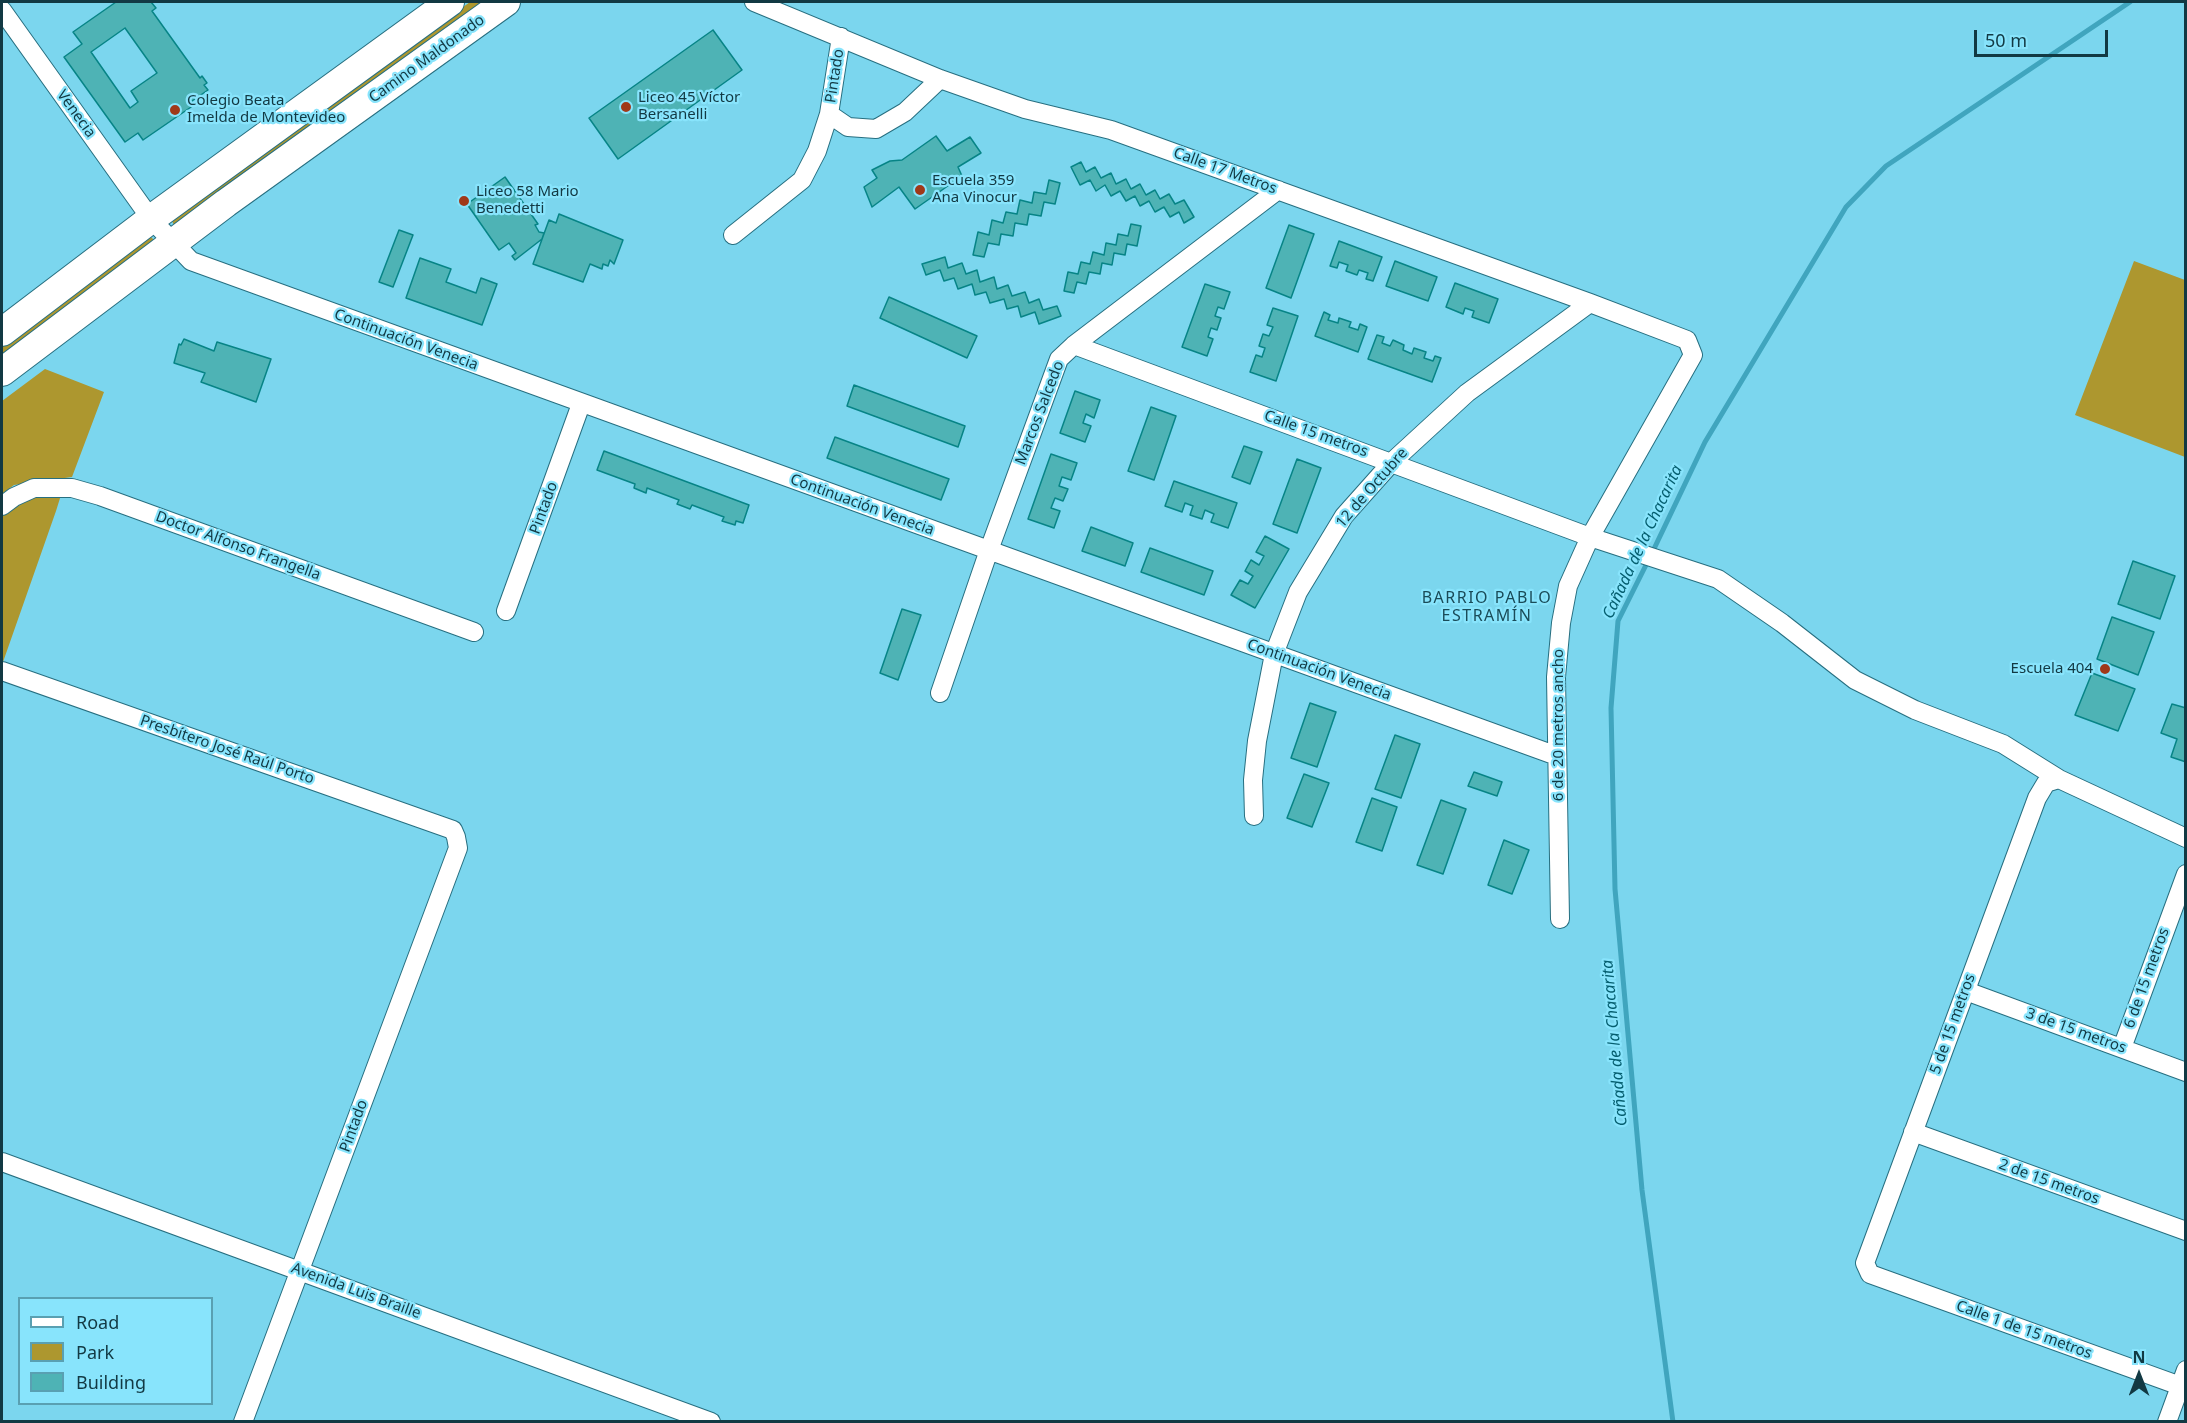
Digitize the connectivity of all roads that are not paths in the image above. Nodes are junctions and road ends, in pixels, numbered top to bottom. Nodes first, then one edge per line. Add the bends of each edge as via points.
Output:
1 (450, 2) edge
2 (506, 2) edge
3 (754, 2) edge
4 (2, 11) edge
5 (841, 37) junction
6 (940, 79) junction
7 (829, 114) junction
8 (1278, 190) junction
9 (151, 219) junction
10 (733, 235) dead end
11 (173, 245) junction
12 (1590, 303) junction
13 (2, 332) edge
14 (1074, 345) junction
15 (1692, 348) joint
16 (2, 372) edge
17 (581, 404) junction
18 (1392, 461) junction
19 (2, 506) edge
20 (1590, 537) junction
21 (989, 550) junction
22 (506, 611) dead end
23 (474, 632) dead end
24 (1274, 654) junction
25 (2, 671) edge
26 (940, 693) dead end
27 (1557, 756) junction
28 (2053, 781) junction
29 (1254, 816) dead end
30 (453, 830) joint
31 (2186, 838) edge
32 (2186, 874) edge
33 (1560, 919) dead end
34 (1966, 991) junction
35 (2122, 1048) junction
36 (2186, 1072) edge
37 (1913, 1132) junction
38 (2, 1162) edge
39 (2186, 1231) edge
40 (1866, 1267) joint
41 (300, 1270) junction
42 (2184, 1381) edge
43 (243, 1422) edge
44 (711, 1422) edge
45 (2167, 1422) edge

1 - 9 main road
2 - 11 main road, Camino Maldonado
3 - 5 street, Calle 17 Metros
4 - 9 street, Venecia
5 - 6 street, Calle 17 Metros
5 - 7 street, Pintado
6 - 7 street, Pintado via 905,112 876,129 848,127
6 - 8 street, Calle 17 Metros via 1024,109 1111,130
7 - 10 street, Pintado via 802,180
8 - 12 street, Calle 17 Metros
8 - 14 street, Marcos Salcedo
9 - 11 street
9 - 13 main road
11 - 16 main road, Camino Maldonado
11 - 17 street, Continuación Venecia via 191,261
12 - 15 street, Calle 17 Metros via 1687,340
12 - 18 street, 12 de Octubre via 1467,393
14 - 18 street, Calle 15 metros
14 - 21 street, Marcos Salcedo via 1059,359
15 - 20 street, 6 de 20 metros ancho via 1693,355
17 - 21 street, Continuación Venecia
17 - 22 street, Pintado
18 - 20 street, Calle 15 metros
18 - 24 street, 12 de Octubre via 1344,516 1321,553 1298,592
19 - 23 street, Doctor Alfonso Frangella via 34,488 72,488
20 - 27 street, 6 de 20 metros ancho via 1568,586 1561,623 1556,677
20 - 28 street, Calle 15 metros via 1725,584 1855,680 1915,710 2003,744
21 - 24 street, Continuación Venecia
21 - 26 street, Marcos Salcedo
24 - 27 street, Continuación Venecia
24 - 29 street, 12 de Octubre via 1257,741
25 - 30 street, Presbítero José Raúl Porto
27 - 33 street, 6 de 20 metros ancho
28 - 31 street, Calle 15 metros
28 - 34 street, 5 de 15 metros via 2037,798
30 - 41 street, Pintado via 458,848
32 - 35 street, 6 de 15 metros
34 - 35 street, 3 de 15 metros
34 - 37 street, 5 de 15 metros
35 - 36 street, 3 de 15 metros
37 - 39 street, 2 de 15 metros
37 - 40 street, 5 de 15 metros
38 - 41 street, Avenida Luis Braille
40 - 42 street, Calle 1 de 15 metros via 1870,1274
41 - 43 street, Pintado
41 - 44 street, Avenida Luis Braille
42 - 45 street

